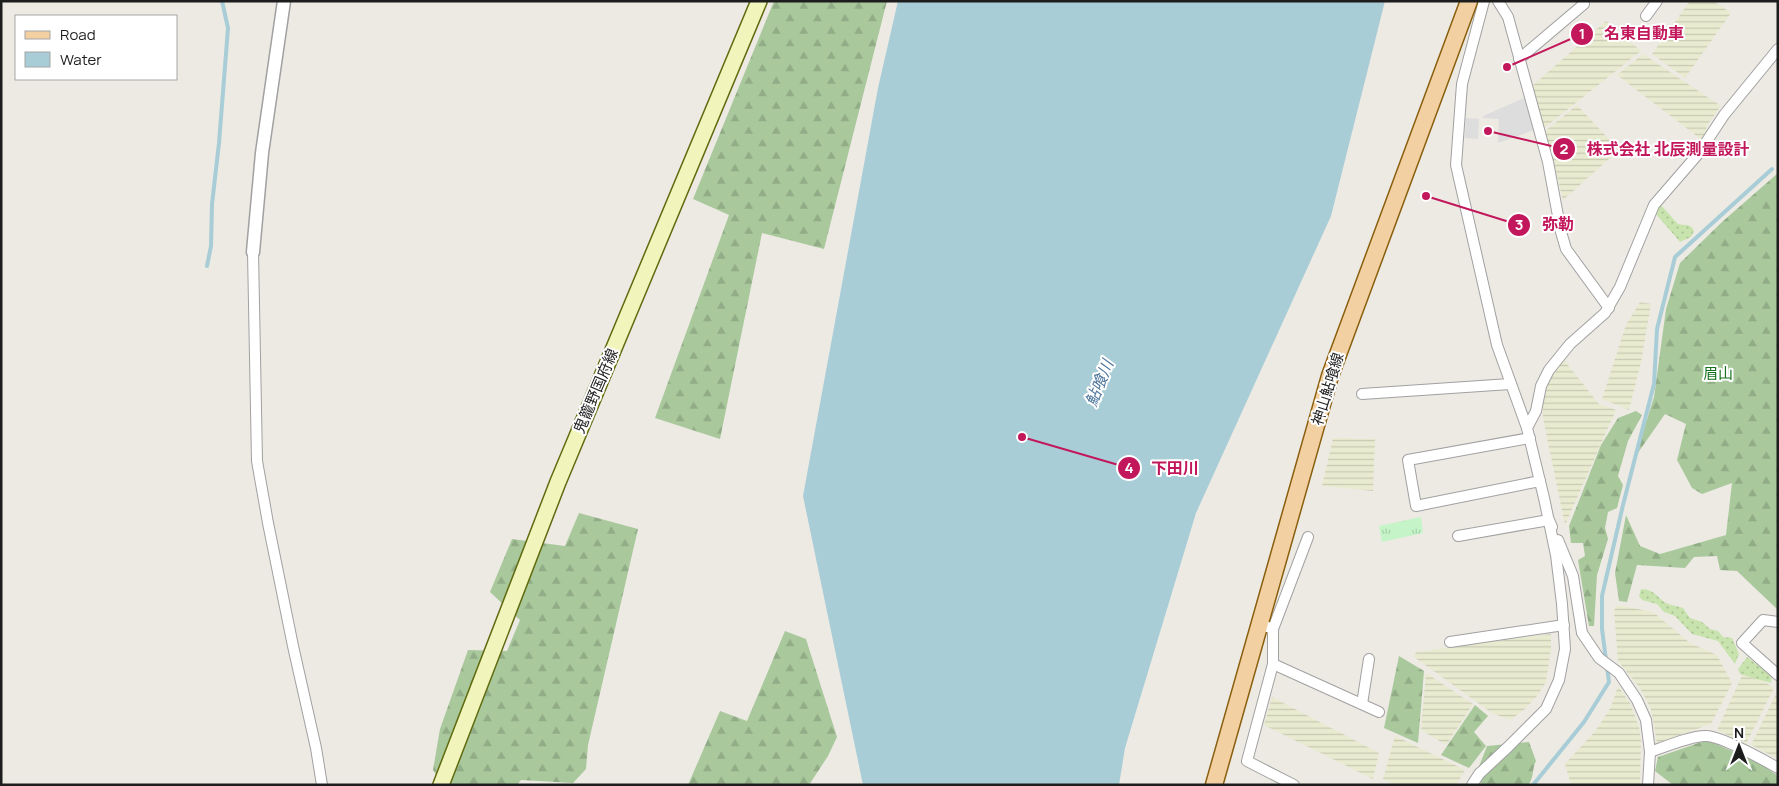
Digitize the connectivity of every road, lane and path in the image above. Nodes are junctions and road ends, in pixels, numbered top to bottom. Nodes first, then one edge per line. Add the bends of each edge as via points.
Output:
1 (284, 1) edge
2 (759, 1) edge
3 (1469, 1) edge
4 (1484, 1) edge
5 (1498, 1) edge
6 (1657, 1) edge
7 (1584, 4) dead end
8 (1646, 16) dead end
9 (1778, 49) edge
10 (1519, 59) junction
11 (253, 252) joint
12 (1608, 308) junction
13 (1510, 384) junction
14 (1362, 394) dead end
15 (1528, 434) junction
16 (1540, 481) junction
17 (1549, 520) junction
18 (1458, 536) dead end
19 (1308, 537) dead end
20 (1778, 622) edge
21 (1564, 625) junction
22 (1267, 627) junction
23 (1450, 642) dead end
24 (1369, 660) dead end
25 (1273, 664) junction
26 (1778, 675) edge
27 (1362, 704) junction
28 (1379, 712) dead end
29 (1650, 752) junction
30 (1778, 768) edge
31 (322, 785) edge
32 (441, 785) edge
33 (1214, 785) edge
34 (1294, 785) edge
35 (1472, 785) edge
36 (1648, 785) edge

1 - 11 street via 262,153
2 - 32 main road, 鬼籠野国府線 via 558,482
3 - 22 main road, 神山鮎喰線 via 1330,376
4 - 13 street via 1462,84 1456,165 1497,345
5 - 10 street via 1508,17
6 - 8 street
7 - 10 street
9 - 12 street via 1724,115 1699,153 1654,205
10 - 12 street via 1548,162 1566,249
11 - 31 street via 257,460
12 - 15 street via 1570,344 1549,370 1541,386
13 - 14 street
13 - 15 street
15 - 16 street
15 - 16 street via 1408,460 1416,506
16 - 17 street
17 - 18 street
17 - 21 street
17 - 29 street via 1573,576 1582,633 1599,658 1618,673 1637,700 1646,720
19 - 22 street
20 - 26 street via 1762,620 1742,643
21 - 23 street
21 - 35 street via 1565,648 1559,680 1546,709 1479,774
22 - 25 street
22 - 33 main road, 神山鮎喰線
24 - 27 street
25 - 27 street
25 - 34 street via 1247,761
27 - 28 street
29 - 30 street via 1698,736 1708,736
29 - 36 street

